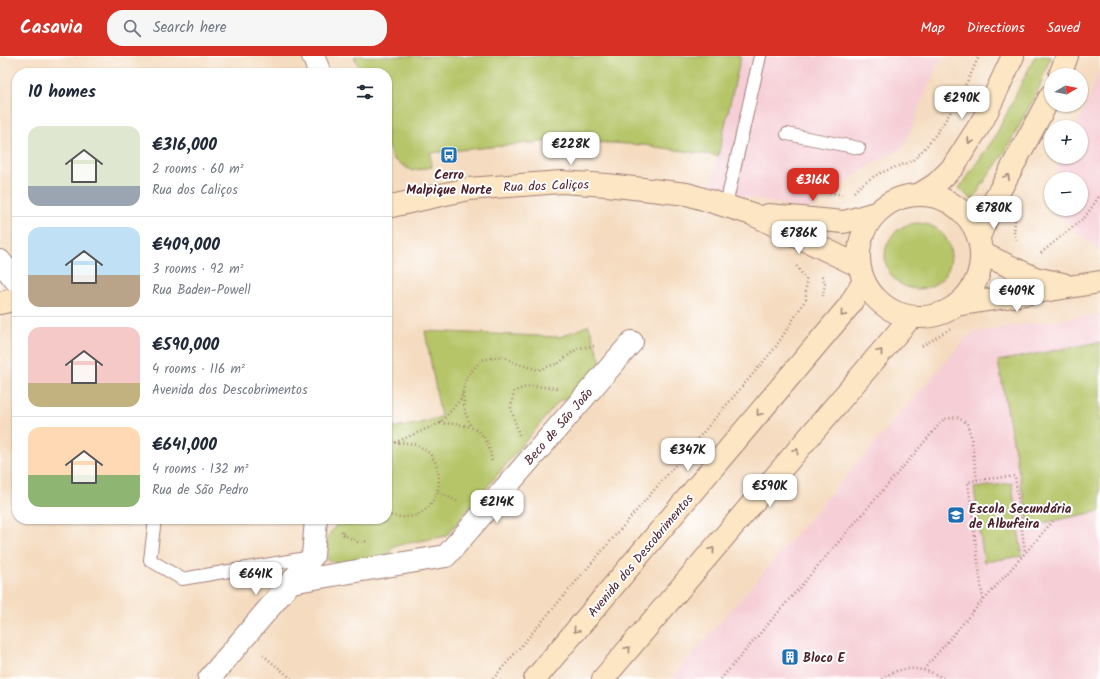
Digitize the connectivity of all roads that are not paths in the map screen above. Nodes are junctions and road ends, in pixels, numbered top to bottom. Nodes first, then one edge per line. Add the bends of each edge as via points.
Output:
1 (313, 56) edge
2 (760, 56) edge
3 (1013, 56) edge
4 (1067, 56) edge
5 (318, 68) edge
6 (1063, 68) edge
7 (1044, 108) edge
8 (788, 134) dead end
9 (859, 148) dead end
10 (920, 194) junction
11 (726, 205) junction
12 (392, 207) edge
13 (875, 213) junction
14 (752, 214) junction
15 (980, 245) junction
16 (0, 261) edge
17 (862, 274) junction
18 (12, 276) edge
19 (1100, 282) edge
20 (1072, 286) junction
21 (12, 300) edge
22 (0, 303) edge
23 (956, 305) junction
24 (911, 317) junction
25 (632, 342) road end
26 (154, 524) edge
27 (316, 524) edge
28 (313, 556) junction
29 (291, 582) junction
30 (208, 679) edge
31 (535, 679) edge
32 (603, 679) edge

1 - 5 street
2 - 11 lane
3 -> 10 main road via 983,120 954,167 936,184
4 - 6 main road
15 -> 7 main road via 994,201
8 - 9 lane
10 - 13 main road via 893,200
10 - 15 main road via 950,202 962,211 972,223
11 - 12 main road, Rua dos Caliços via 687,194 561,182 468,189
11 - 14 main road, Rua dos Caliços
13 - 14 main road, Rua dos Caliços via 844,222
13 - 17 main road via 864,228 859,247
14 - 17 main road, Rua dos Caliços
15 - 20 main road via 1035,278
15 - 23 main road via 980,268 976,282 968,295
16 - 18 street
17 - 24 main road via 875,298 892,310
17 -> 31 main road, Avenida dos Descobrimentos via 849,306
19 - 20 main road
20 - 23 main road
21 - 22 main road
23 - 24 main road via 931,316
32 -> 24 main road
25 - 29 street, Beco de São João via 446,556
26 - 28 lane via 150,560 182,579
27 - 28 street
28 - 29 street
29 - 30 street

